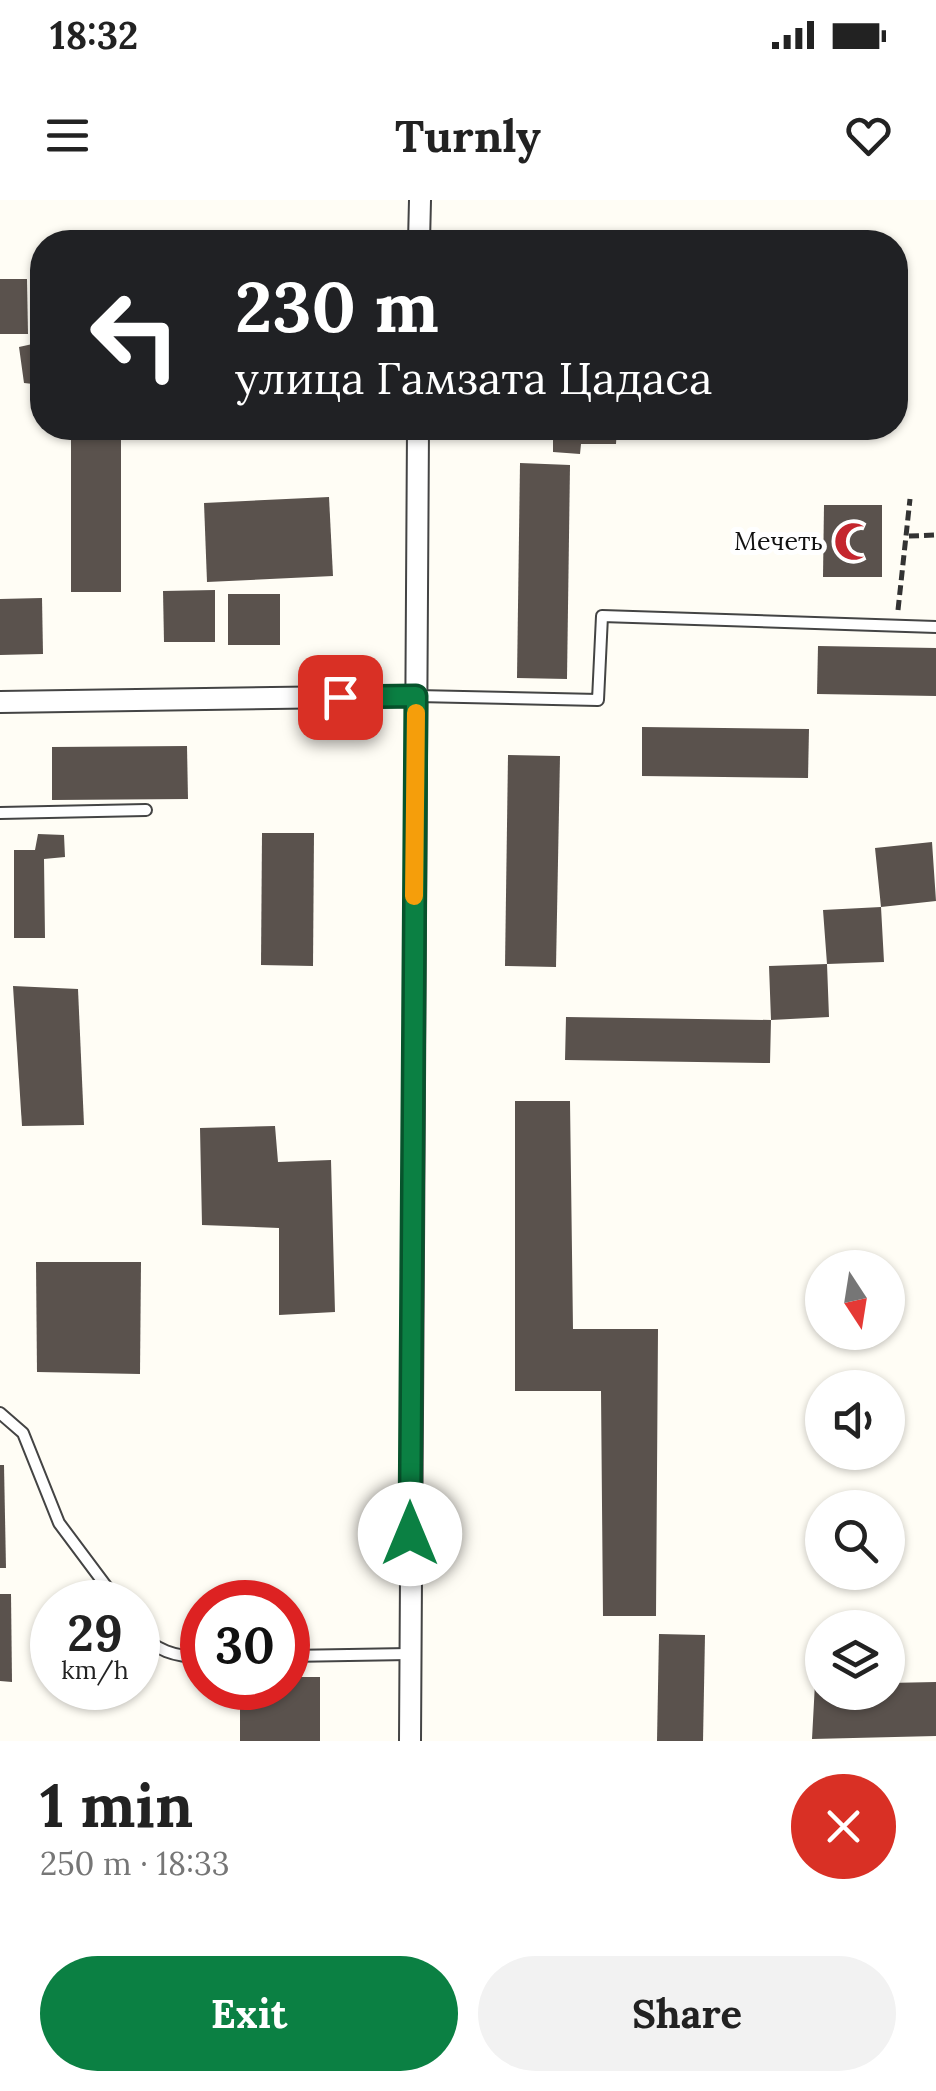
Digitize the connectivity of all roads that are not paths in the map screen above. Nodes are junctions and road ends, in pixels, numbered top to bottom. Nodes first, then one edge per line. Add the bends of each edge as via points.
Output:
1 (420, 200) edge
2 (419, 230) edge
3 (418, 440) edge
4 (936, 627) edge
5 (416, 696) junction
6 (0, 702) edge
7 (146, 810) dead end
8 (0, 813) edge
9 (0, 1413) edge
10 (102, 1580) edge
11 (409, 1654) junction
12 (310, 1656) edge
13 (410, 1741) edge

1 - 2 street
3 - 5 street
4 - 5 lane via 602,616 598,700
5 - 6 street
5 - 11 street
7 - 8 lane
9 - 10 lane via 23,1433 59,1523
11 - 12 lane
11 - 13 street

